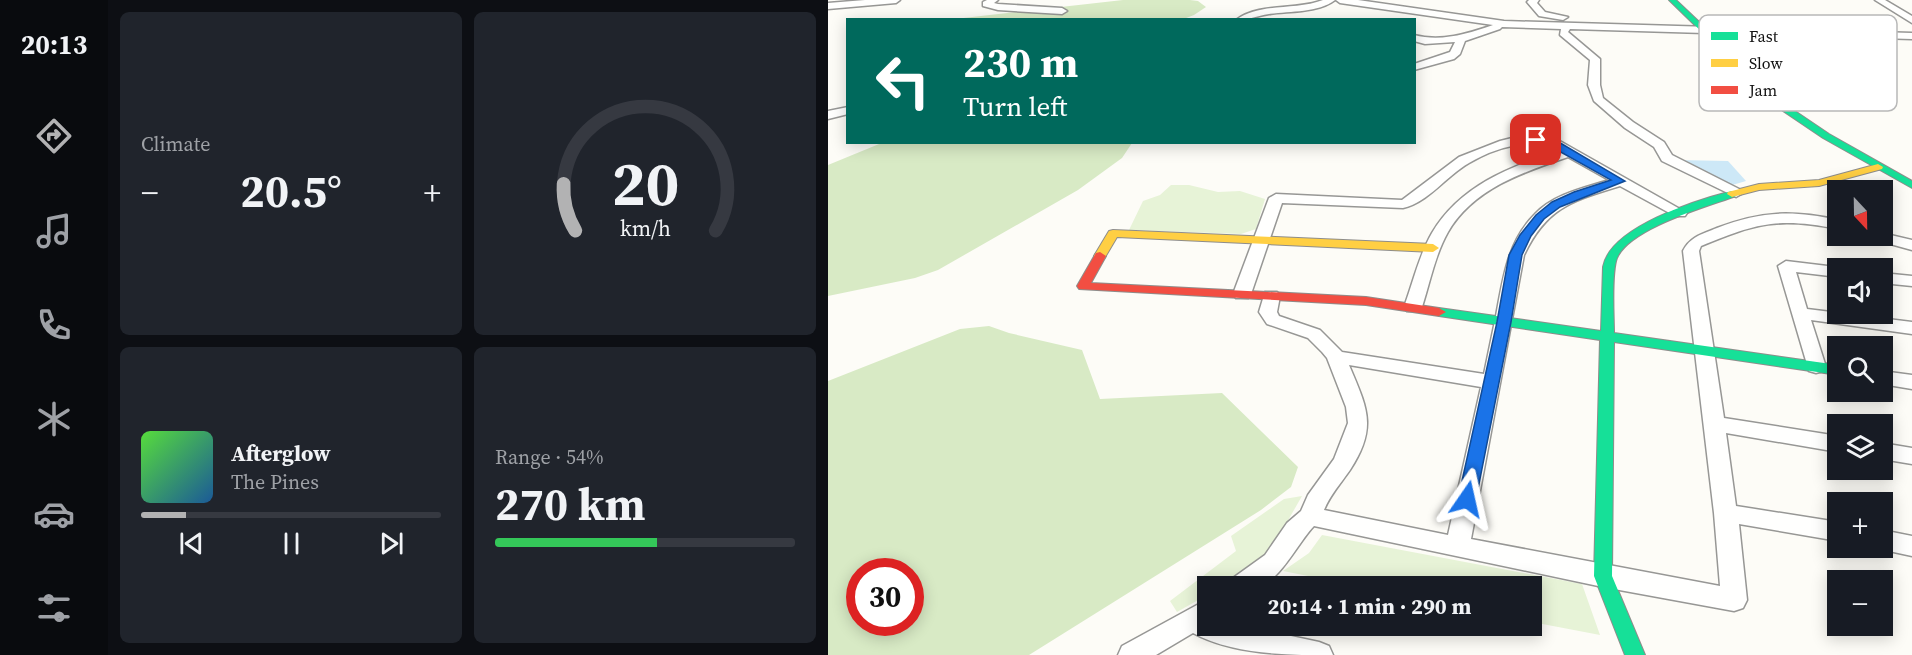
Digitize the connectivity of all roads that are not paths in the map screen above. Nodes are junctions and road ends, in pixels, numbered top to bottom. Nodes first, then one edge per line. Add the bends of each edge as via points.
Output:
1 (896, 0) edge
2 (993, 0) edge
3 (1331, 0) edge
4 (1340, 0) edge
5 (1534, 0) edge
6 (1672, 0) edge
7 (1879, 0) edge
8 (1266, 1) edge
9 (1436, 5) dead end
10 (828, 6) edge
11 (1273, 10) junction
12 (1062, 11) dead end
13 (1418, 12) junction
14 (1244, 18) edge
15 (1912, 20) edge
16 (1504, 24) junction
17 (1567, 26) junction
18 (1582, 26) junction
19 (1699, 26) edge
20 (1699, 30) edge
21 (1897, 36) edge
22 (1912, 36) edge
23 (1416, 38) edge
24 (1461, 39) junction
25 (1416, 66) edge
26 (846, 110) edge
27 (1789, 111) edge
28 (828, 115) edge
29 (1569, 152) junction
30 (1878, 167) junction
31 (1620, 181) junction
32 (1912, 185) edge
33 (1736, 193) junction
34 (1680, 213) junction
35 (1827, 223) edge
36 (1261, 240) junction
37 (1893, 240) edge
38 (1912, 245) edge
39 (1433, 248) junction
40 (1827, 271) edge
41 (1893, 279) edge
42 (1912, 281) edge
43 (1242, 294) junction
44 (1271, 296) junction
45 (1413, 307) junction
46 (1800, 313) junction
47 (1504, 322) junction
48 (1912, 328) edge
49 (1609, 337) junction
50 (1705, 351) junction
51 (1336, 357) junction
52 (1816, 367) junction
53 (1827, 368) edge
54 (1893, 379) edge
55 (1490, 382) junction
56 (1912, 382) edge
57 (1714, 424) junction
58 (1827, 442) edge
59 (1893, 453) edge
60 (1912, 456) edge
61 (1726, 513) junction
62 (1310, 516) junction
63 (1827, 530) edge
64 (1893, 542) edge
65 (1458, 546) junction
66 (1912, 546) edge
67 (1255, 576) edge
68 (1603, 576) junction
69 (1197, 616) edge
70 (1238, 636) edge
71 (1132, 655) edge
72 (1319, 655) edge
73 (1635, 655) edge

1 - 10 street
2 - 12 street via 986,4
3 - 11 street via 1317,6
4 - 13 street
5 - 18 street via 1542,14 1570,19
6 - 19 street
7 - 15 street
8 - 11 street
9 - 13 street
11 - 14 street
13 - 16 street
16 - 17 street
16 - 24 street
17 - 18 street
17 - 33 street via 1563,33 1595,59 1598,99 1659,145 1667,158
18 - 20 street
21 - 22 street
23 - 24 street
24 - 25 street via 1455,54
26 - 28 street
27 - 30 street
29 - 31 street
29 - 36 street via 1536,140 1505,144 1464,160 1403,204 1276,198
29 - 39 street via 1524,167 1468,198 1451,216
30 - 32 street
30 - 33 street via 1819,183 1759,187
31 - 34 street
31 - 47 street via 1578,194 1540,217 1515,255
33 - 34 street
34 - 49 street via 1637,231 1622,241 1611,258
35 - 50 street via 1790,216 1758,218 1695,243 1691,263
36 - 39 street
36 - 43 street
36 - 43 street via 1113,233 1083,286
37 - 38 street
39 - 45 street
40 - 46 street via 1786,266
41 - 42 street
43 - 44 street
44 - 45 street
44 - 51 street via 1268,312 1274,320 1314,334
45 - 47 street
46 - 48 street
46 - 52 street
47 - 49 street
47 - 55 street
49 - 50 street
49 - 68 street
50 - 52 street
50 - 57 street
51 - 55 street
51 - 62 street via 1356,406 1358,423 1352,446
52 - 53 street
54 - 56 street
55 - 65 street
57 - 58 street
57 - 61 street
59 - 60 street
61 - 63 street
61 - 68 street via 1734,600
62 - 65 street
62 - 67 street via 1295,530 1274,562
64 - 66 street
65 - 68 street
68 - 73 street
69 - 71 street
70 - 72 street

